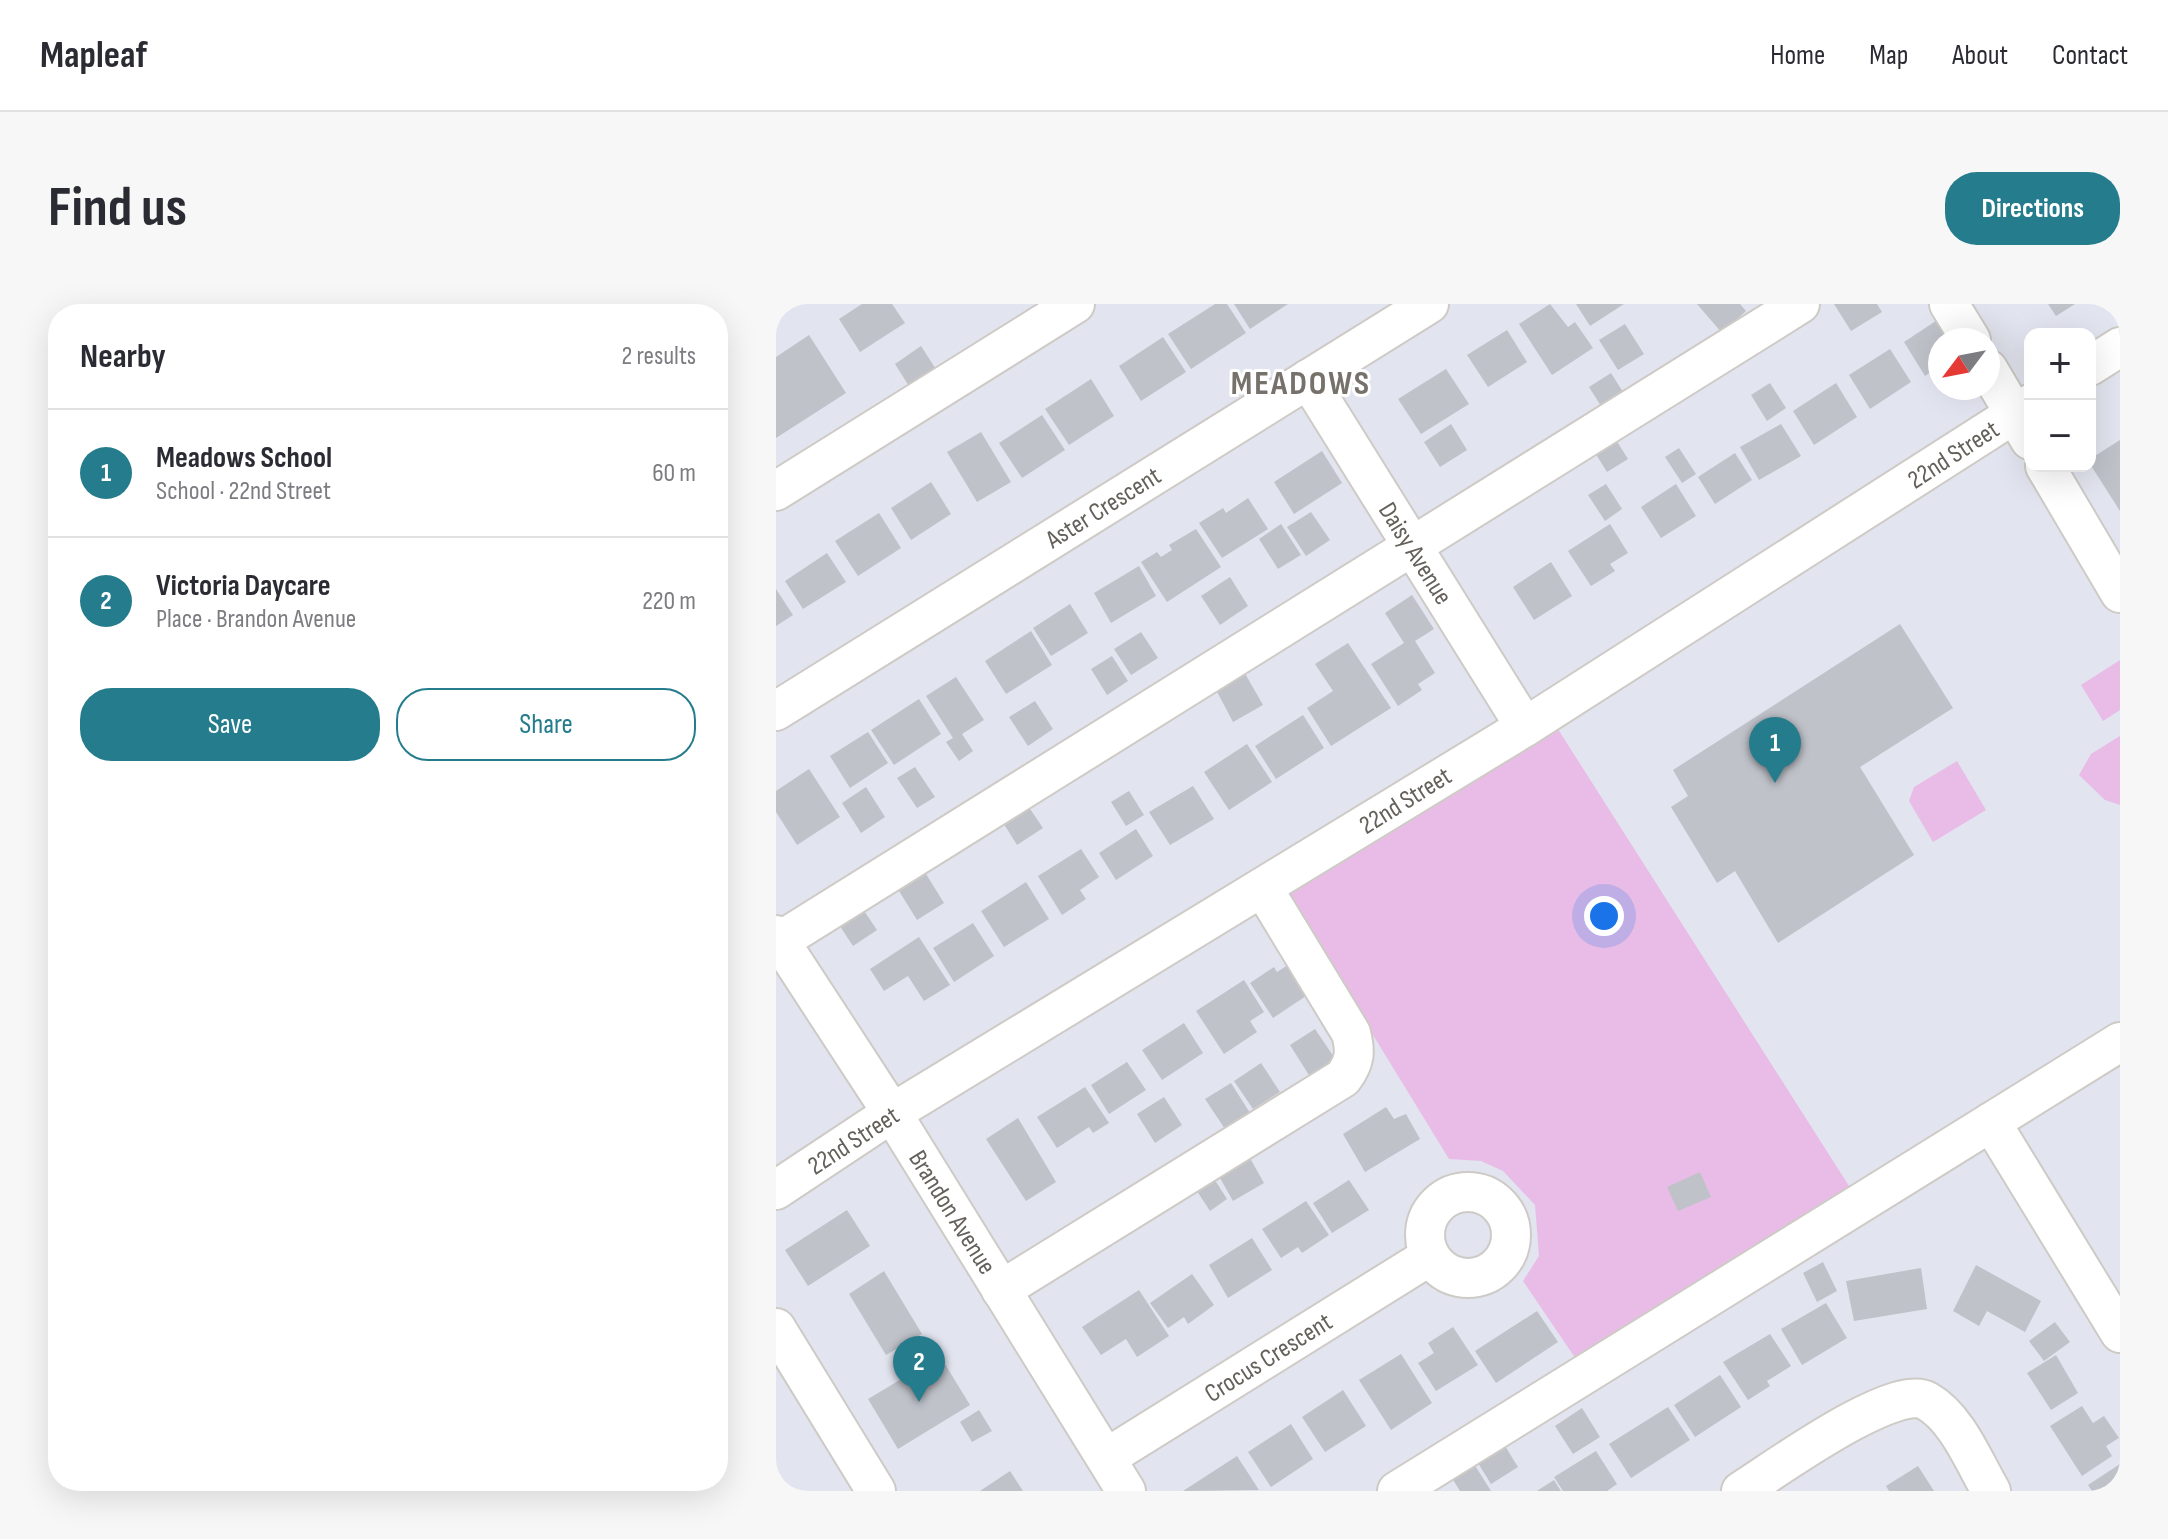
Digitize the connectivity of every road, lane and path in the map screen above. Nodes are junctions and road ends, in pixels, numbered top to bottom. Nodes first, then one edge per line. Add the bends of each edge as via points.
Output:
1 (1075, 304) edge
2 (1429, 304) edge
3 (1800, 304) edge
4 (1949, 304) edge
5 (1964, 328) edge
6 (2120, 347) edge
7 (2096, 362) edge
8 (1308, 379) junction
9 (2000, 385) edge
10 (2024, 418) edge
11 (2024, 420) edge
12 (2049, 472) edge
13 (776, 491) edge
14 (1413, 547) junction
15 (2120, 593) edge
16 (776, 711) edge
17 (1525, 727) junction
18 (1263, 888) junction
19 (778, 938) edge
20 (2120, 1042) edge
21 (892, 1113) junction
22 (1991, 1122) junction
23 (776, 1190) edge
24 (1430, 1256) dead end
25 (1001, 1290) junction
26 (776, 1328) edge
27 (2120, 1333) edge
28 (1106, 1458) junction
29 (876, 1491) edge
30 (1126, 1491) edge
31 (1397, 1491) edge
32 (1741, 1491) edge
33 (1991, 1491) edge

1 - 13 street
2 - 8 street, Aster Crescent
3 - 14 street
4 - 5 street
6 - 7 street
8 - 14 street, Daisy Avenue
8 - 16 street, Aster Crescent
9 - 10 street
11 - 17 street, 22nd Street
12 - 15 street
14 - 17 street, Daisy Avenue
14 - 19 street
17 - 18 street, 22nd Street
18 - 21 street, 22nd Street
18 - 25 street via 1351,1033 1356,1050 1352,1066 1343,1078
19 - 21 street, Brandon Avenue
20 - 22 street
21 - 23 street, 22nd Street
21 - 25 street, Brandon Avenue
22 - 27 street
22 - 31 street
24 - 28 street, Crocus Crescent
25 - 28 street, Brandon Avenue
26 - 29 street
28 - 30 street, Brandon Avenue
32 - 33 street via 1872,1409 1900,1398 1924,1399 1947,1418

